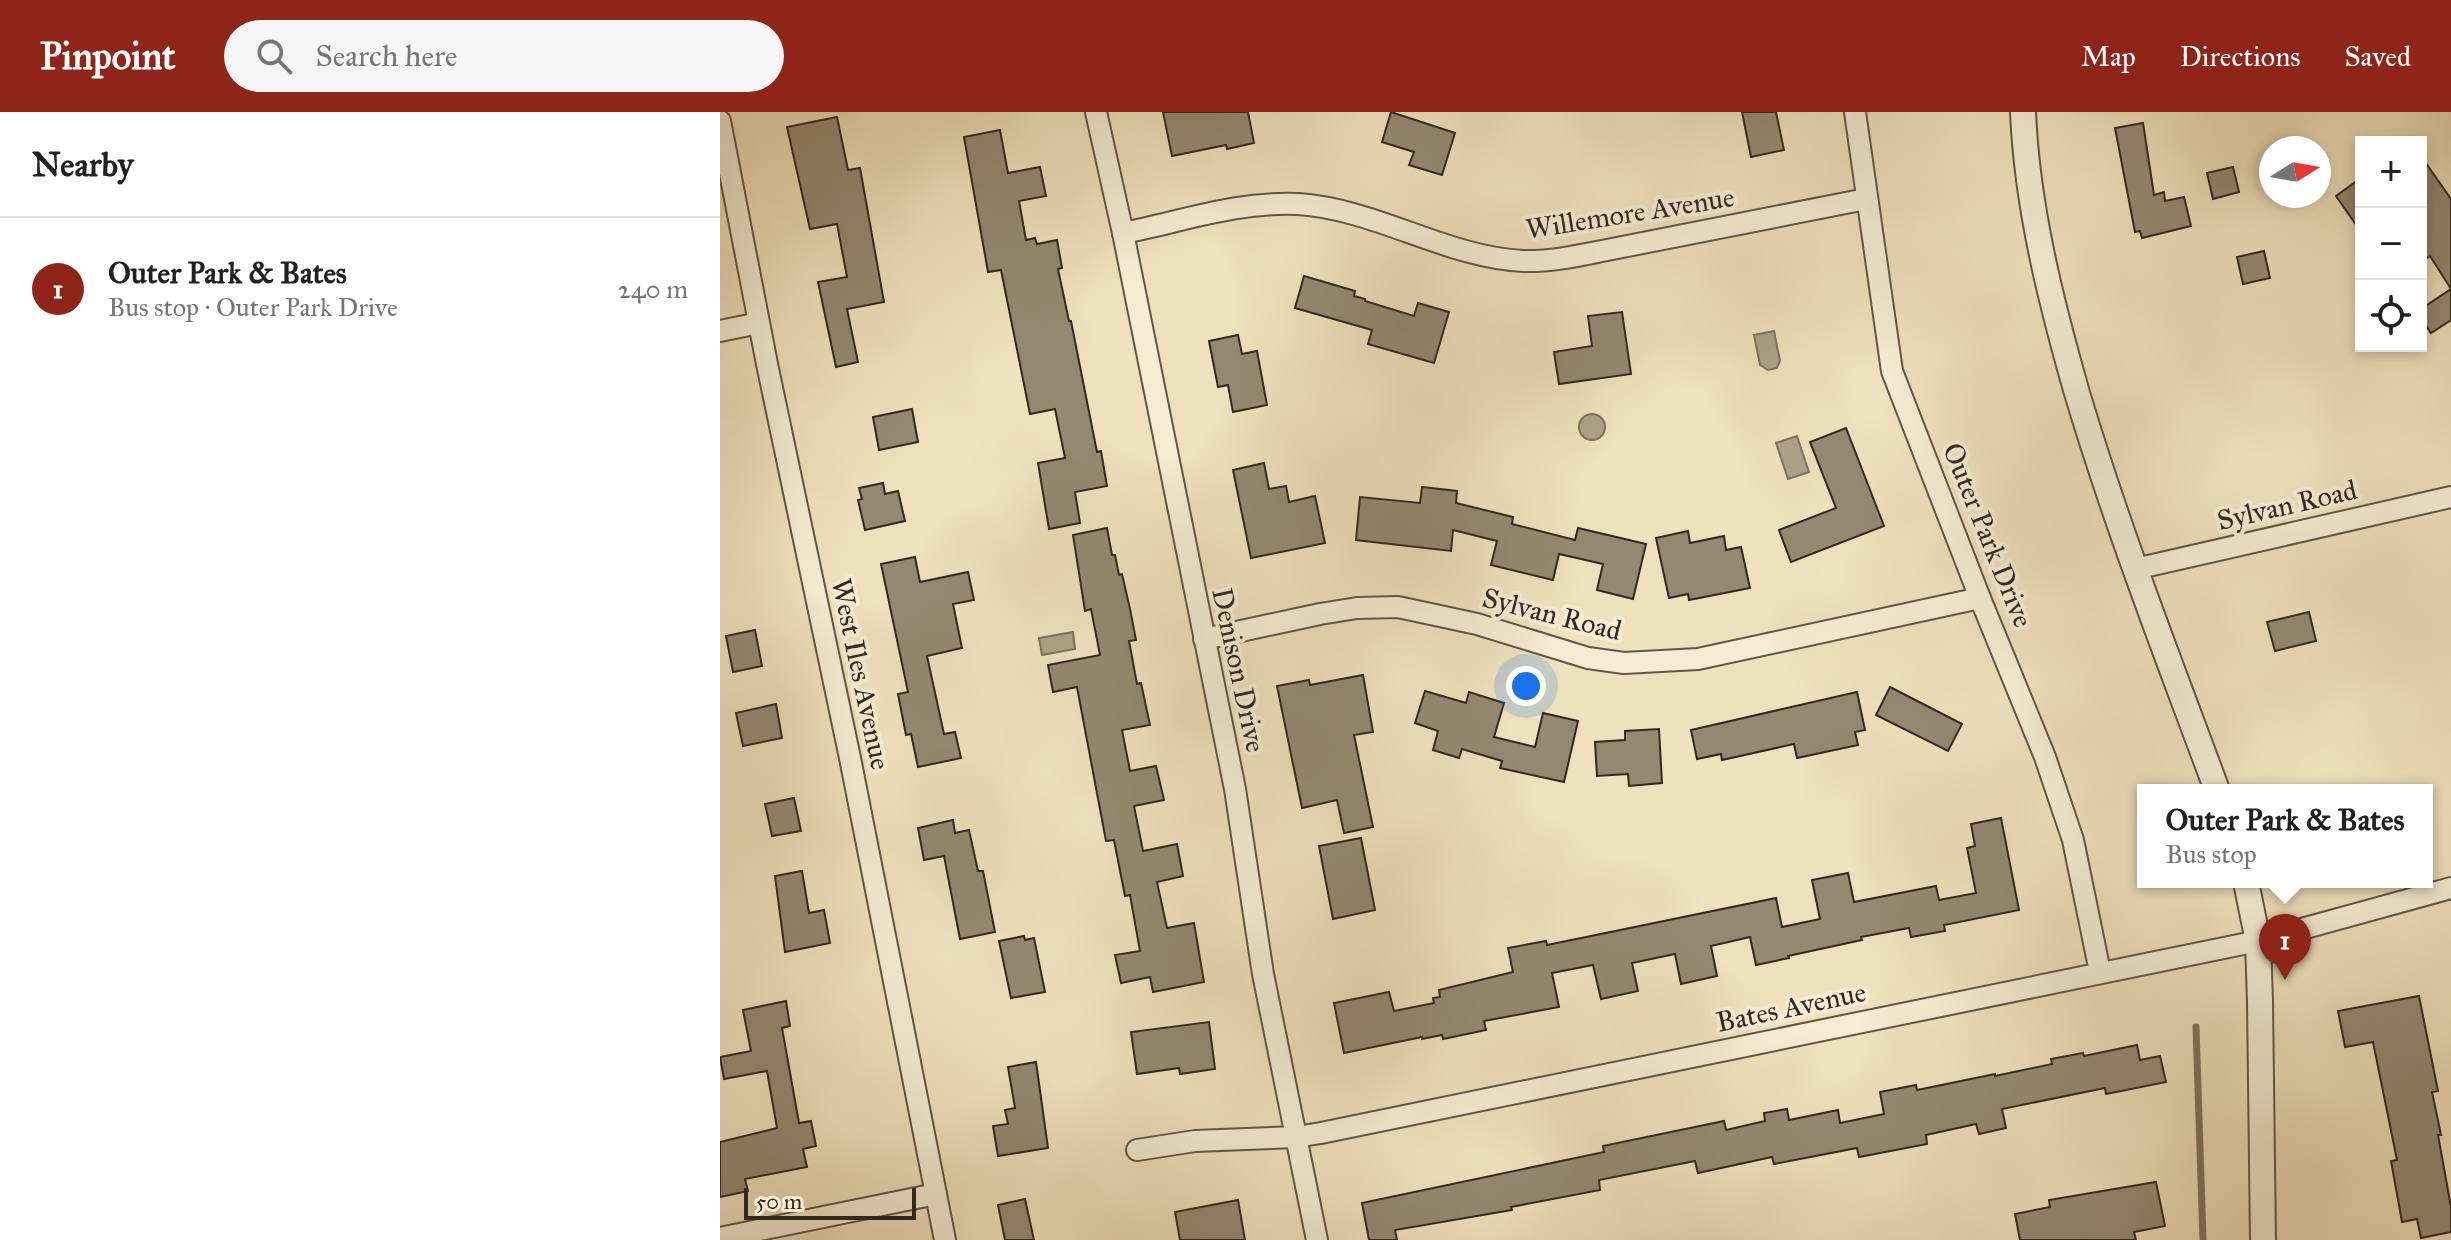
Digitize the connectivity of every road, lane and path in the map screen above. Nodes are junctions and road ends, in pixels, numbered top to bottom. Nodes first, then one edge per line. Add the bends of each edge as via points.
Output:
1 (1096, 112) edge
2 (1855, 112) edge
3 (2023, 112) edge
4 (720, 121) edge
5 (1866, 199) junction
6 (1123, 233) junction
7 (759, 323) junction
8 (720, 331) edge
9 (2451, 497) edge
10 (2135, 569) junction
11 (1980, 598) junction
12 (1204, 639) junction
13 (2215, 784) edge
14 (2247, 888) edge
15 (2451, 888) edge
16 (2258, 941) junction
17 (2100, 972) junction
18 (1296, 1137) junction
19 (1137, 1150) dead end
20 (936, 1194) junction
21 (720, 1238) edge
22 (945, 1240) edge
23 (1317, 1240) edge
24 (2263, 1240) edge

1 - 6 street, Denison Drive
2 - 5 street, Outer Park Drive
3 - 10 street via 2039,239 2061,337
4 - 7 street, West Iles Avenue
5 - 6 street, Willemore Avenue via 1567,258 1524,261 1479,254 1374,220 1297,204 1233,209
5 - 11 street, Outer Park Drive via 1892,371
6 - 12 street, Denison Drive
7 - 8 street
7 - 20 street, West Iles Avenue
9 - 10 street, Sylvan Road
10 - 13 street
11 - 12 street, Sylvan Road via 1698,659 1624,663 1398,607 1320,614
11 - 17 street, Outer Park Drive via 2073,840
12 - 18 street, Denison Drive
14 - 16 street
15 - 16 street, Bates Avenue
16 - 17 street, Bates Avenue
16 - 24 street
17 - 18 street, Bates Avenue
18 - 19 street, Bates Avenue via 1195,1141
18 - 23 street, Denison Drive
20 - 21 street
20 - 22 street, West Iles Avenue

